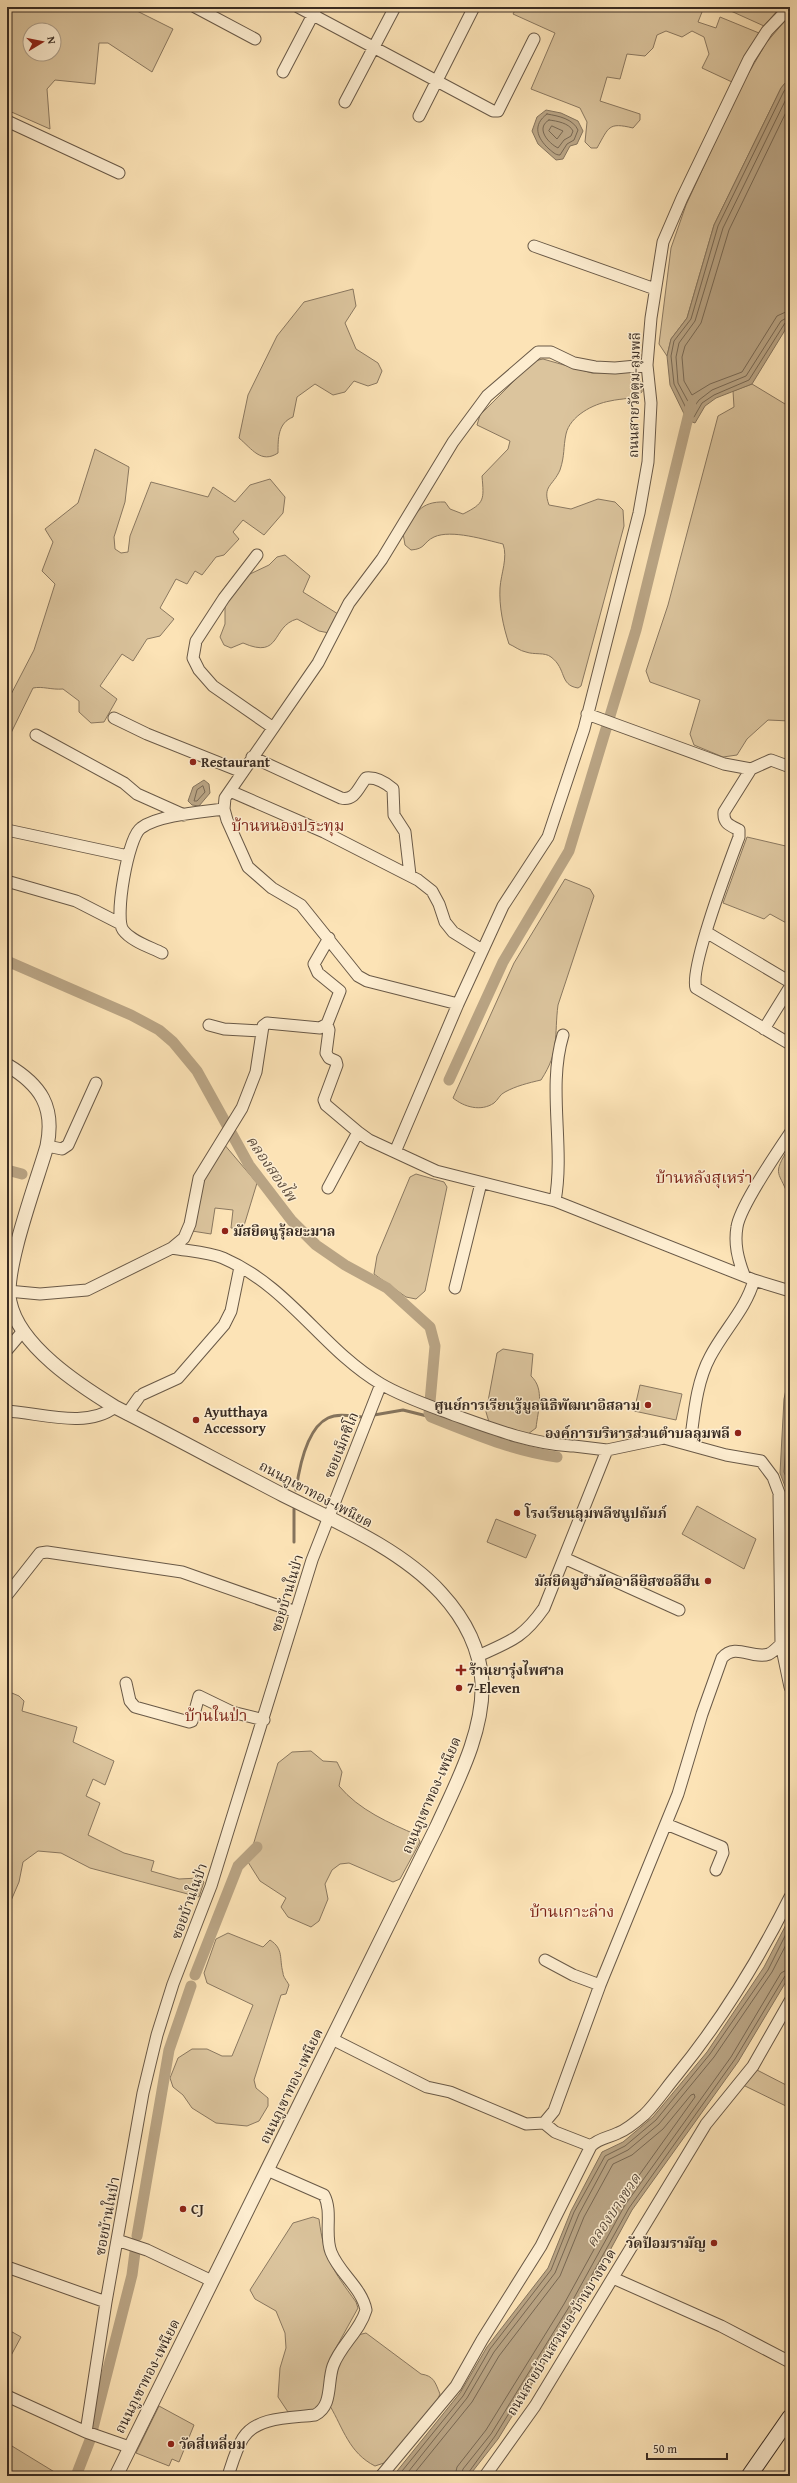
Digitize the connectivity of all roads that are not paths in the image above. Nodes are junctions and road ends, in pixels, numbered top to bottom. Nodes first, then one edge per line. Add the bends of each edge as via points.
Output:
1 (195, 7) edge
2 (298, 7) edge
3 (395, 7) edge
4 (474, 7) edge
5 (790, 7) edge
6 (315, 11) edge
7 (255, 39) dead end
8 (534, 39) dead end
9 (374, 48) junction
10 (283, 72) dead end
11 (436, 81) junction
12 (346, 102) dead end
13 (419, 116) dead end
14 (7, 121) edge
15 (119, 173) dead end
16 (534, 246) dead end
17 (655, 289) junction
18 (647, 365) junction
19 (257, 555) dead end
20 (590, 716) junction
21 (114, 718) dead end
22 (272, 726) junction
23 (36, 735) dead end
24 (252, 757) junction
25 (790, 767) edge
26 (751, 769) junction
27 (242, 772) junction
28 (230, 791) junction
29 (224, 809) junction
30 (184, 815) junction
31 (7, 830) edge
32 (128, 856) junction
33 (410, 875) junction
34 (10, 882) dead end
35 (119, 923) junction
36 (706, 932) junction
37 (329, 938) junction
38 (482, 950) junction
39 (162, 953) dead end
40 (790, 982) edge
41 (790, 987) edge
42 (458, 1004) junction
43 (327, 1024) junction
44 (209, 1025) dead end
45 (764, 1029) junction
46 (262, 1030) junction
47 (563, 1035) dead end
48 (790, 1044) edge
49 (7, 1065) edge
50 (96, 1083) dead end
51 (358, 1132) junction
52 (790, 1133) edge
53 (47, 1146) junction
54 (395, 1152) junction
55 (482, 1183) junction
56 (328, 1188) dead end
57 (555, 1201) junction
58 (172, 1248) junction
59 (240, 1267) junction
60 (8, 1272) edge
61 (744, 1275) junction
62 (754, 1280) junction
63 (455, 1288) dead end
64 (8, 1291) junction
65 (790, 1292) edge
66 (23, 1331) junction
67 (7, 1350) edge
68 (381, 1384) junction
69 (115, 1407) junction
70 (7, 1411) edge
71 (127, 1414) junction
72 (690, 1444) junction
73 (607, 1450) junction
74 (328, 1518) junction
75 (564, 1558) junction
76 (7, 1595) edge
77 (679, 1610) dead end
78 (296, 1612) junction
79 (782, 1644) junction
80 (478, 1656) junction
81 (126, 1683) dead end
82 (790, 1687) edge
83 (264, 1720) junction
84 (666, 1824) junction
85 (716, 1870) dead end
86 (790, 1897) edge
87 (544, 1960) dead end
88 (600, 1985) junction
89 (790, 2001) edge
90 (332, 2039) junction
91 (544, 2123) junction
92 (591, 2146) junction
93 (267, 2170) junction
94 (118, 2240) junction
95 (7, 2267) edge
96 (613, 2278) junction
97 (212, 2280) junction
98 (106, 2302) junction
99 (790, 2362) edge
100 (7, 2396) edge
101 (790, 2416) edge
102 (86, 2432) junction
103 (129, 2446) junction
104 (116, 2476) edge
105 (228, 2476) edge
106 (381, 2476) edge
107 (485, 2476) edge
108 (749, 2476) edge

1 - 7 street
2 - 6 street
3 - 9 street
4 - 11 street
5 - 17 street, ถนนสายวัดตูม-ลุมพลี via 757,44 734,87 663,242
6 - 9 street
6 - 10 street
8 - 11 street via 498,111 493,111
9 - 11 street
9 - 12 street
11 - 13 street
14 - 15 street
16 - 17 street
17 - 18 street, ถนนสายวัดตูม-ลุมพลี
18 - 20 street, ถนนสายวัดตูม-ลุมพลี via 651,403 650,431 639,513
18 - 22 street via 595,367 574,363 551,352 538,352 487,396 453,442 382,559 349,603 318,663
19 - 22 street via 224,598 196,641 192,658 213,686
20 - 26 street via 724,764
20 - 38 street, ถนนสายวัดตูม-ลุมพลี via 548,837 503,906
21 - 27 street
22 - 24 street
23 - 30 street via 124,783 137,794
24 - 27 street
24 - 33 street via 341,798 353,797 366,778 373,777 386,783 392,789 394,814 405,832
25 - 26 street via 771,760
26 - 36 street via 724,812 723,819 739,830 739,837
27 - 28 street
28 - 29 street via 225,798
28 - 33 street via 324,832
29 - 30 street
29 - 37 street via 248,867 272,888 301,905
30 - 32 street via 155,821 140,828 133,839
31 - 32 street
32 - 35 street
33 - 38 street via 432,891 453,932
34 - 35 street via 76,901
35 - 39 street via 123,931 133,938
36 - 40 street
36 - 45 street via 694,977 696,988
37 - 42 street via 350,968 367,981
37 - 43 street via 314,964 318,973 340,990
38 - 42 street, ถนนสายวัดตูม-ลุมพลี
41 - 45 street
42 - 54 street, ถนนสายวัดตูม-ลุมพลี
43 - 46 street via 320,1028 267,1023
43 - 51 street via 329,1030 326,1053 337,1065 324,1100 326,1105
44 - 46 street via 224,1029
45 - 48 street
46 - 58 street via 256,1072 242,1108 199,1178 190,1224 184,1238
47 - 57 street via 558,1052 559,1179
49 - 53 street, ถนนภูเขาทอง-เพนียด via 23,1074 44,1098 50,1131
50 - 53 street via 68,1145 62,1149
51 - 54 street
51 - 56 street
52 - 61 street via 749,1200 737,1225 737,1258
53 - 60 street, ถนนภูเขาทอง-เพนียด
54 - 55 street via 436,1171
55 - 57 street
55 - 63 street
57 - 61 street
58 - 59 street via 222,1257
58 - 64 street via 87,1290 40,1294
59 - 68 street via 262,1279 295,1306 325,1338
59 - 71 street via 231,1311 224,1325 178,1378 141,1395
60 - 64 street, ถนนภูเขาทอง-เพนียด
61 - 62 street
62 - 65 street
62 - 72 street via 750,1294 710,1357 696,1404
64 - 66 street, ถนนภูเขาทอง-เพนียด via 12,1311
66 - 67 street
66 - 69 street, ถนนภูเขาทอง-เพนียด via 53,1363 88,1391
68 - 73 street via 415,1400 520,1438 542,1444
68 - 74 street, ซอยเม็กซิโก
69 - 70 street via 99,1416 84,1418
69 - 71 street, ถนนภูเขาทอง-เพนียด
71 - 74 street, ถนนภูเขาทอง-เพนียด
72 - 73 street via 664,1438
72 - 79 street via 726,1455 761,1461 773,1477 779,1493
73 - 75 street
74 - 78 street, ซอยบ้านในป่า
74 - 80 street, ถนนภูเขาทอง-เพนียด via 406,1562 440,1592 460,1616 472,1637
75 - 77 street
75 - 80 street via 544,1608 532,1626 518,1638
76 - 78 street via 40,1553 47,1552 182,1572
78 - 83 street, ซอยบ้านในป่า
79 - 82 street
79 - 84 street via 770,1654 759,1655 738,1650 727,1652 722,1658
80 - 90 street, ถนนภูเขาทอง-เพนียด via 482,1683 478,1722 471,1747 437,1826
81 - 83 street via 130,1701 142,1710 189,1722 192,1721 199,1696 232,1712
83 - 94 street, ซอยบ้านในป่า via 211,1886 157,2035 143,2093
84 - 85 street via 722,1847 723,1853
84 - 88 street
86 - 92 street via 750,1971 715,2026 682,2068 634,2123 618,2133 596,2140
87 - 88 street
88 - 91 street via 554,2111
89 - 96 street, ถนนสายบ้านสวนยอ-บ้านบางขวด via 752,2066 706,2124
90 - 91 street via 427,2087 450,2092 526,2124
90 - 93 street, ถนนภูเขาทอง-เพนียด
91 - 92 street via 555,2132
92 - 106 street via 541,2246 456,2386
93 - 97 street, ถนนภูเขาทอง-เพนียด
93 - 105 street via 324,2195 328,2203 328,2242 332,2254 366,2310 333,2365 326,2406 322,2412 256,2426 242,2439
94 - 97 street via 147,2250
94 - 98 street, ซอยบ้านในป่า
95 - 98 street
96 - 99 street via 722,2326
96 - 107 street, ถนนสายบ้านสวนยอ-บ้านบางขวด via 535,2406
97 - 103 street, ถนนภูเขาทอง-เพนียด
98 - 102 street, ซอยบ้านในป่า
100 - 102 street
101 - 108 main road
102 - 103 street
103 - 104 street, ถนนภูเขาทอง-เพนียด

